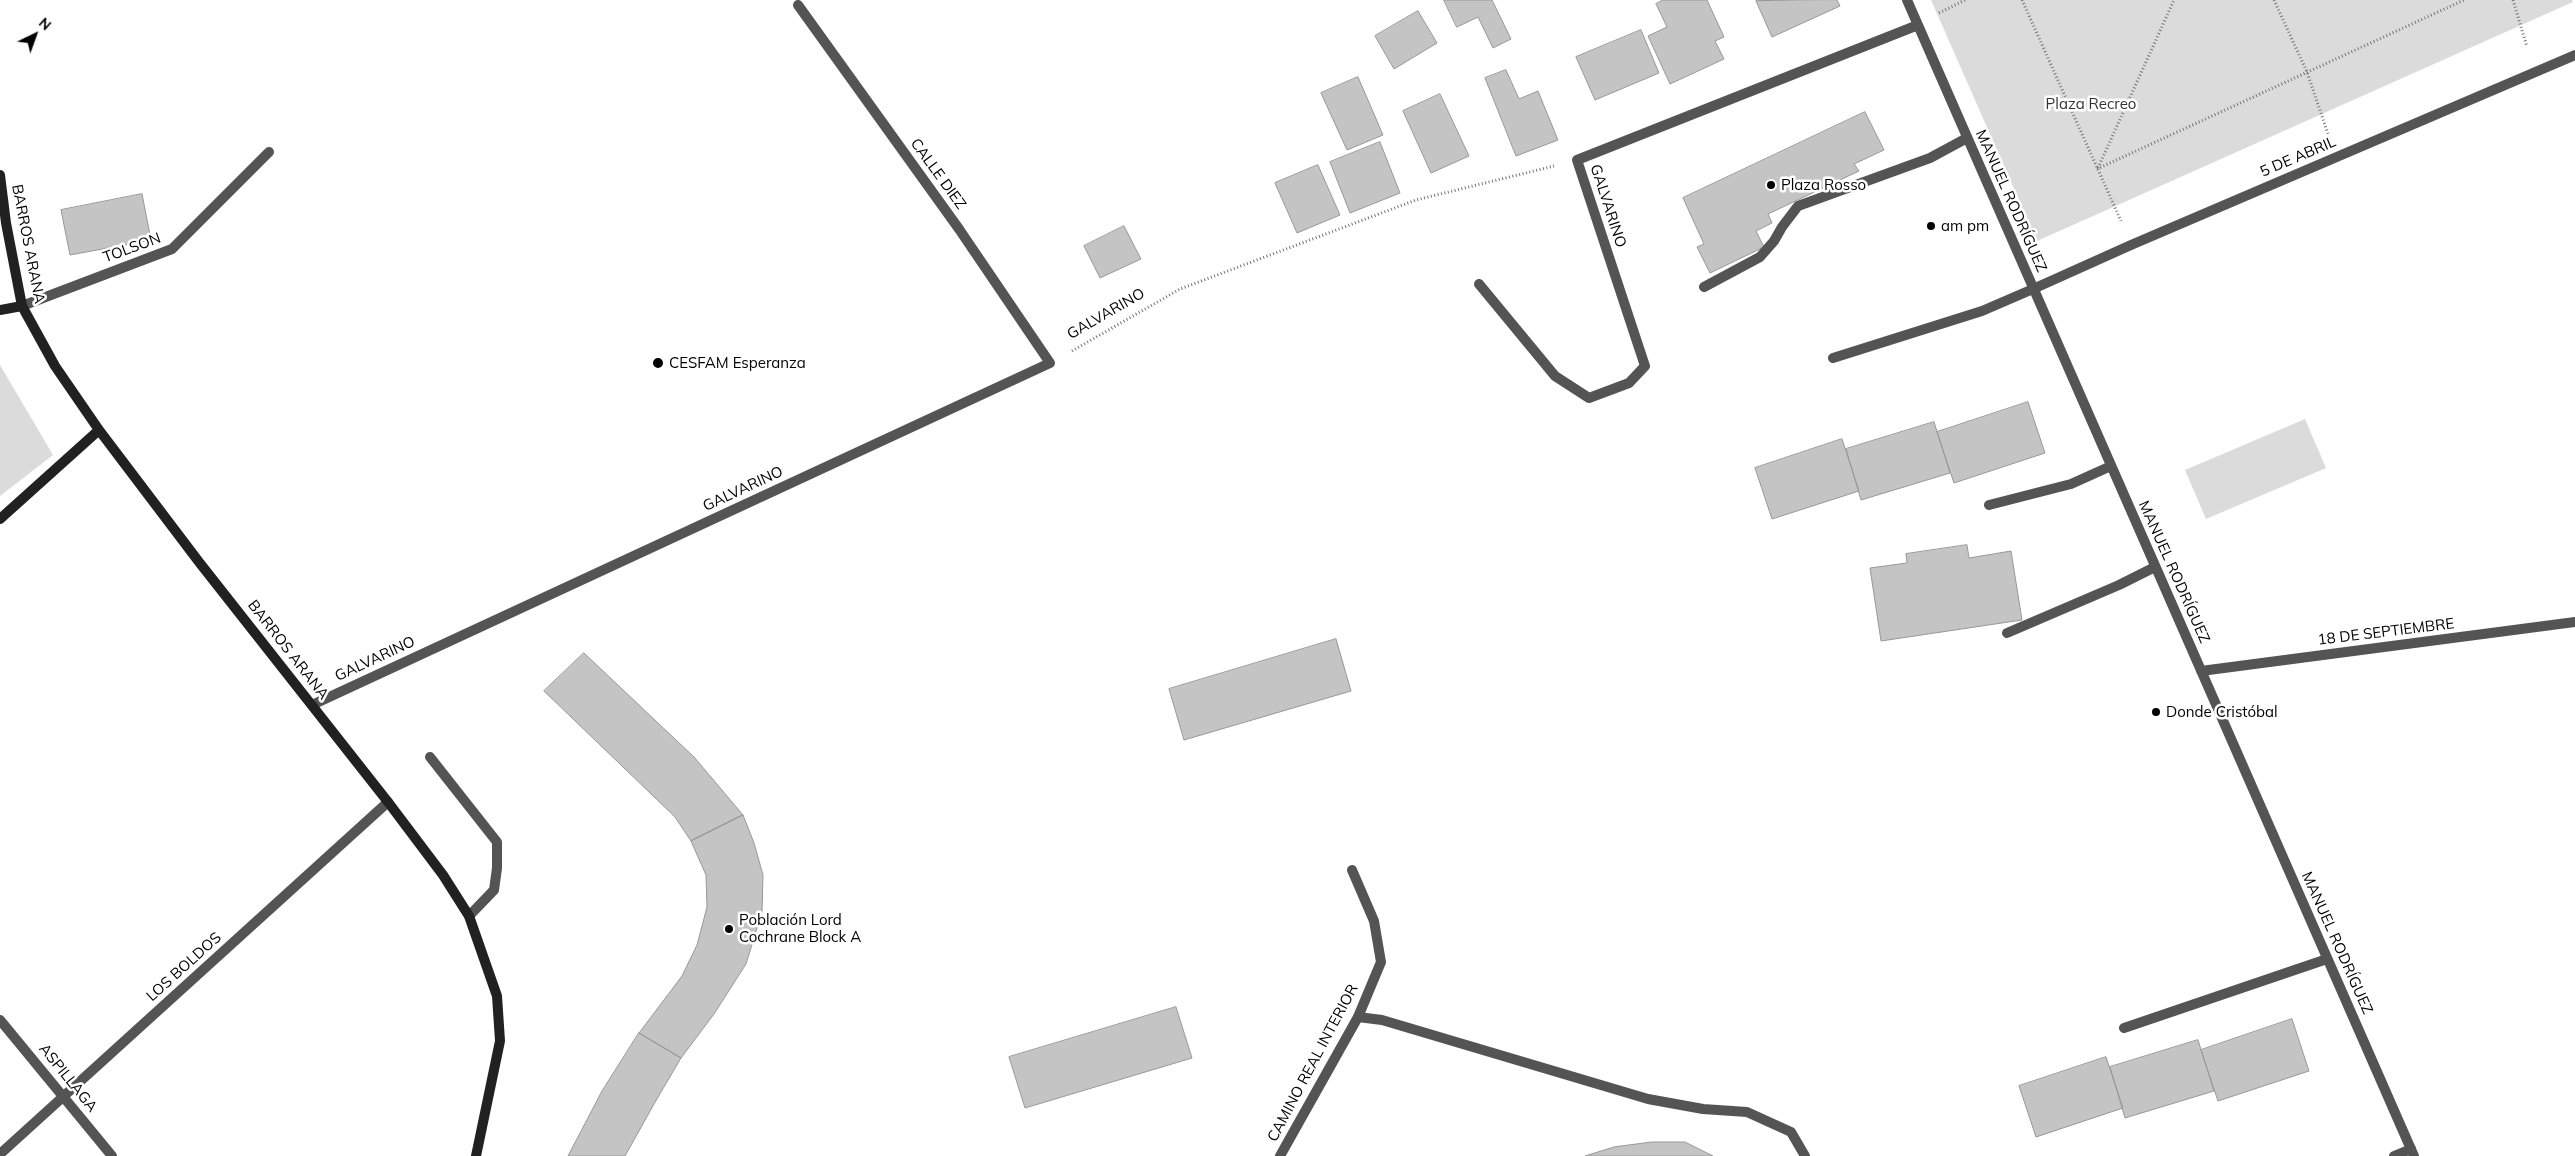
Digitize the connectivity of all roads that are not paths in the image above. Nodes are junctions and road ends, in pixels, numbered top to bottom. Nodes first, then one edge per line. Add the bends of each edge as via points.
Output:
1 (1907, 0) edge
2 (798, 5) dead end
3 (1918, 25) junction
4 (2575, 55) edge
5 (1967, 138) junction
6 (270, 152) dead end
7 (0, 175) edge
8 (1479, 284) dead end
9 (1704, 287) dead end
10 (2033, 289) junction
11 (22, 306) junction
12 (0, 310) edge
13 (1833, 358) dead end
14 (1050, 363) joint
15 (99, 430) junction
16 (2111, 466) junction
17 (1988, 506) dead end
18 (0, 519) edge
19 (2155, 567) junction
20 (2575, 622) edge
21 (2007, 633) dead end
22 (2201, 671) junction
23 (312, 705) junction
24 (430, 757) dead end
25 (388, 802) junction
26 (1352, 870) dead end
27 (470, 916) junction
28 (2327, 959) junction
29 (1358, 1017) junction
30 (0, 1020) edge
31 (2124, 1028) dead end
32 (63, 1096) junction
33 (2412, 1152) edge
34 (0, 1154) edge
35 (112, 1156) edge
36 (476, 1156) edge
37 (1280, 1156) edge
38 (1805, 1156) edge
39 (2394, 1156) edge

1 - 3 street, MANUEL RODRÍGUEZ
2 - 14 street, CALLE DIEZ via 959,229
3 - 5 street, MANUEL RODRÍGUEZ
3 - 8 street, GALVARINO via 1577,160 1645,366 1629,383 1589,398 1555,376
4 - 10 street, 5 DE ABRIL
5 - 9 street via 1930,158 1798,206 1760,257
5 - 10 street, MANUEL RODRÍGUEZ
6 - 11 street, TOLSON via 172,249
7 - 11 street, BARROS ARANA
10 - 13 street, 5 DE ABRIL via 1982,311
10 - 16 street, MANUEL RODRÍGUEZ
11 - 12 street, TOLSON
11 - 15 street, BARROS ARANA via 55,366
14 - 23 street, GALVARINO
15 - 18 street
15 - 23 street, BARROS ARANA
16 - 17 street via 2071,484
16 - 19 street, MANUEL RODRÍGUEZ
19 - 21 street
19 - 22 street, MANUEL RODRÍGUEZ
20 - 22 street, 18 DE SEPTIEMBRE
22 - 28 street, MANUEL RODRÍGUEZ
23 - 25 street, BARROS ARANA
24 - 27 street via 497,842 494,890
25 - 27 street, BARROS ARANA
25 - 32 street, LOS BOLDOS
26 - 29 street, CAMINO REAL INTERIOR via 1374,921 1381,962
27 - 36 street, BARROS ARANA via 497,996 500,1041
28 - 31 street
28 - 33 street, MANUEL RODRÍGUEZ
29 - 37 street, CAMINO REAL INTERIOR
29 - 38 street via 1382,1020 1648,1100 1747,1112 1791,1132
30 - 32 street, ASPILLAGA
32 - 34 street, LOS BOLDOS
32 - 35 street, ASPILLAGA
33 - 39 street

